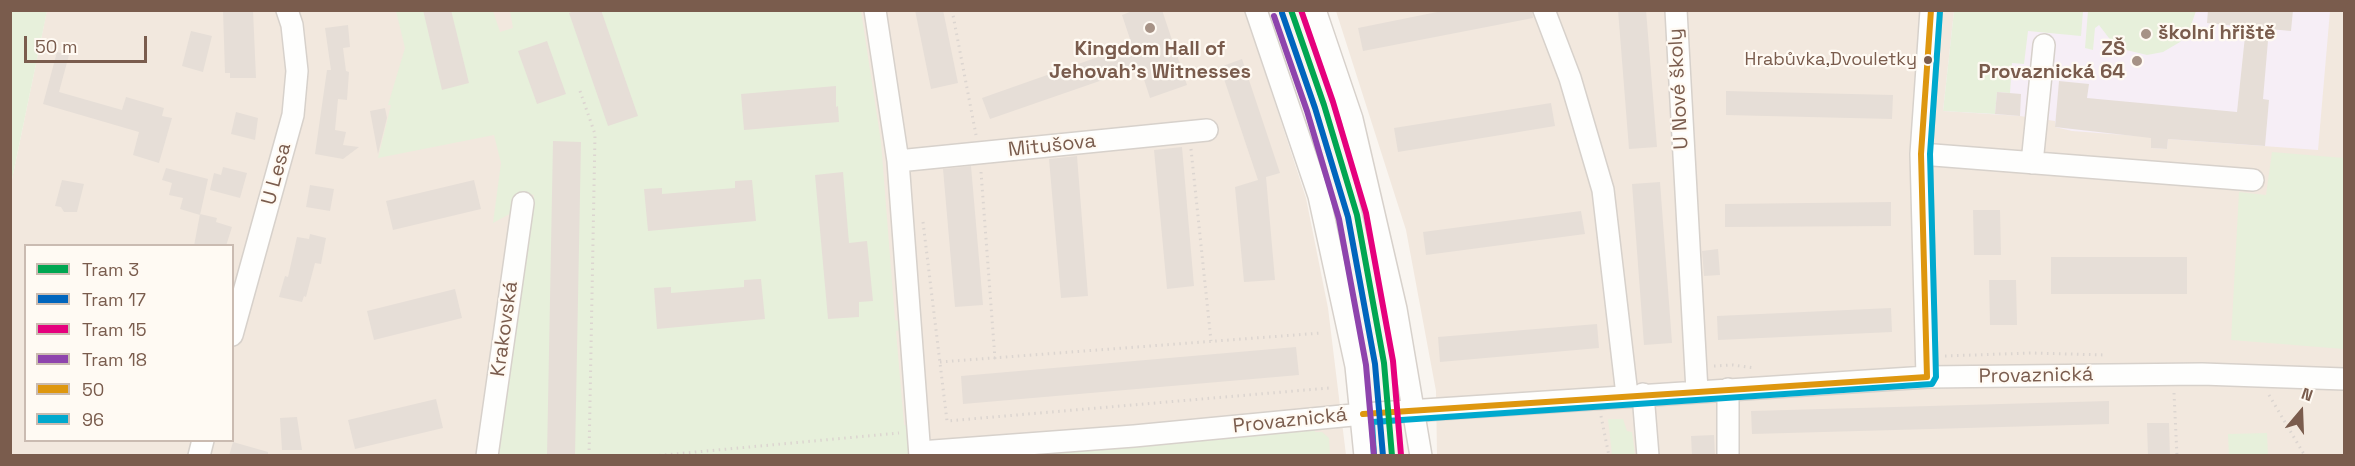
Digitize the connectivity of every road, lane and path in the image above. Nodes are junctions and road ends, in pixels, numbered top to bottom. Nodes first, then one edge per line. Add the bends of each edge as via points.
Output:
1 (287, 10) edge
2 (875, 10) edge
3 (952, 10) edge
4 (1256, 10) edge
5 (1315, 10) edge
6 (1544, 10) edge
7 (1676, 10) edge
8 (1931, 10) edge
9 (2044, 45) dead end
10 (580, 92) dead end
11 (1199, 131) joint
12 (979, 153) junction
13 (1921, 154) junction
14 (898, 161) junction
15 (2032, 164) junction
16 (2253, 180) dead end
17 (523, 203) dead end
18 (922, 215) dead end
19 (234, 328) edge
20 (1321, 333) dead end
21 (1210, 341) junction
22 (994, 359) junction
23 (940, 362) junction
24 (1927, 377) junction
25 (2344, 379) edge
26 (1329, 388) dead end
27 (2174, 388) dead end
28 (1728, 389) junction
29 (2276, 390) dead end
30 (1697, 391) junction
31 (1636, 395) junction
32 (1414, 410) junction
33 (1600, 413) dead end
34 (1363, 414) junction
35 (920, 446) edge
36 (1135, 446) edge
37 (487, 456) edge
38 (589, 456) edge
39 (654, 456) edge
40 (1365, 456) edge
41 (1421, 456) edge
42 (1609, 456) edge
43 (1648, 456) edge
44 (1728, 456) edge
45 (2177, 456) edge
46 (2305, 456) edge

1 - 19 street, U Lesa via 297,71 293,115
2 - 14 street
3 - 12 path
4 - 34 street via 1319,196
5 - 32 street via 1352,119 1396,309
6 - 31 street via 1570,78 1603,190
7 - 30 street, U Nové školy
8 - 13 street
9 - 15 street
10 - 38 path via 595,134
11 - 12 street, Mitušova
11 - 21 path
12 - 14 street, Mitušova
12 - 22 path
13 - 15 street
13 - 24 street
14 - 35 street
15 - 16 street
17 - 37 street, Krakovská
18 - 23 path
20 - 21 path
21 - 22 path
22 - 23 path
23 - 26 path via 947,421
24 - 25 street, Provaznická via 2202,374
24 - 28 street, Provaznická
27 - 45 path
28 - 30 street, Provaznická
28 - 44 street
29 - 46 path via 2265,390
30 - 31 street, Provaznická
31 - 32 street, Provaznická
31 - 43 street
32 - 34 street, Provaznická
32 - 41 street
33 - 42 path
34 - 36 street, Provaznická
34 - 40 street
35 - 36 street, Provaznická
35 - 39 path

